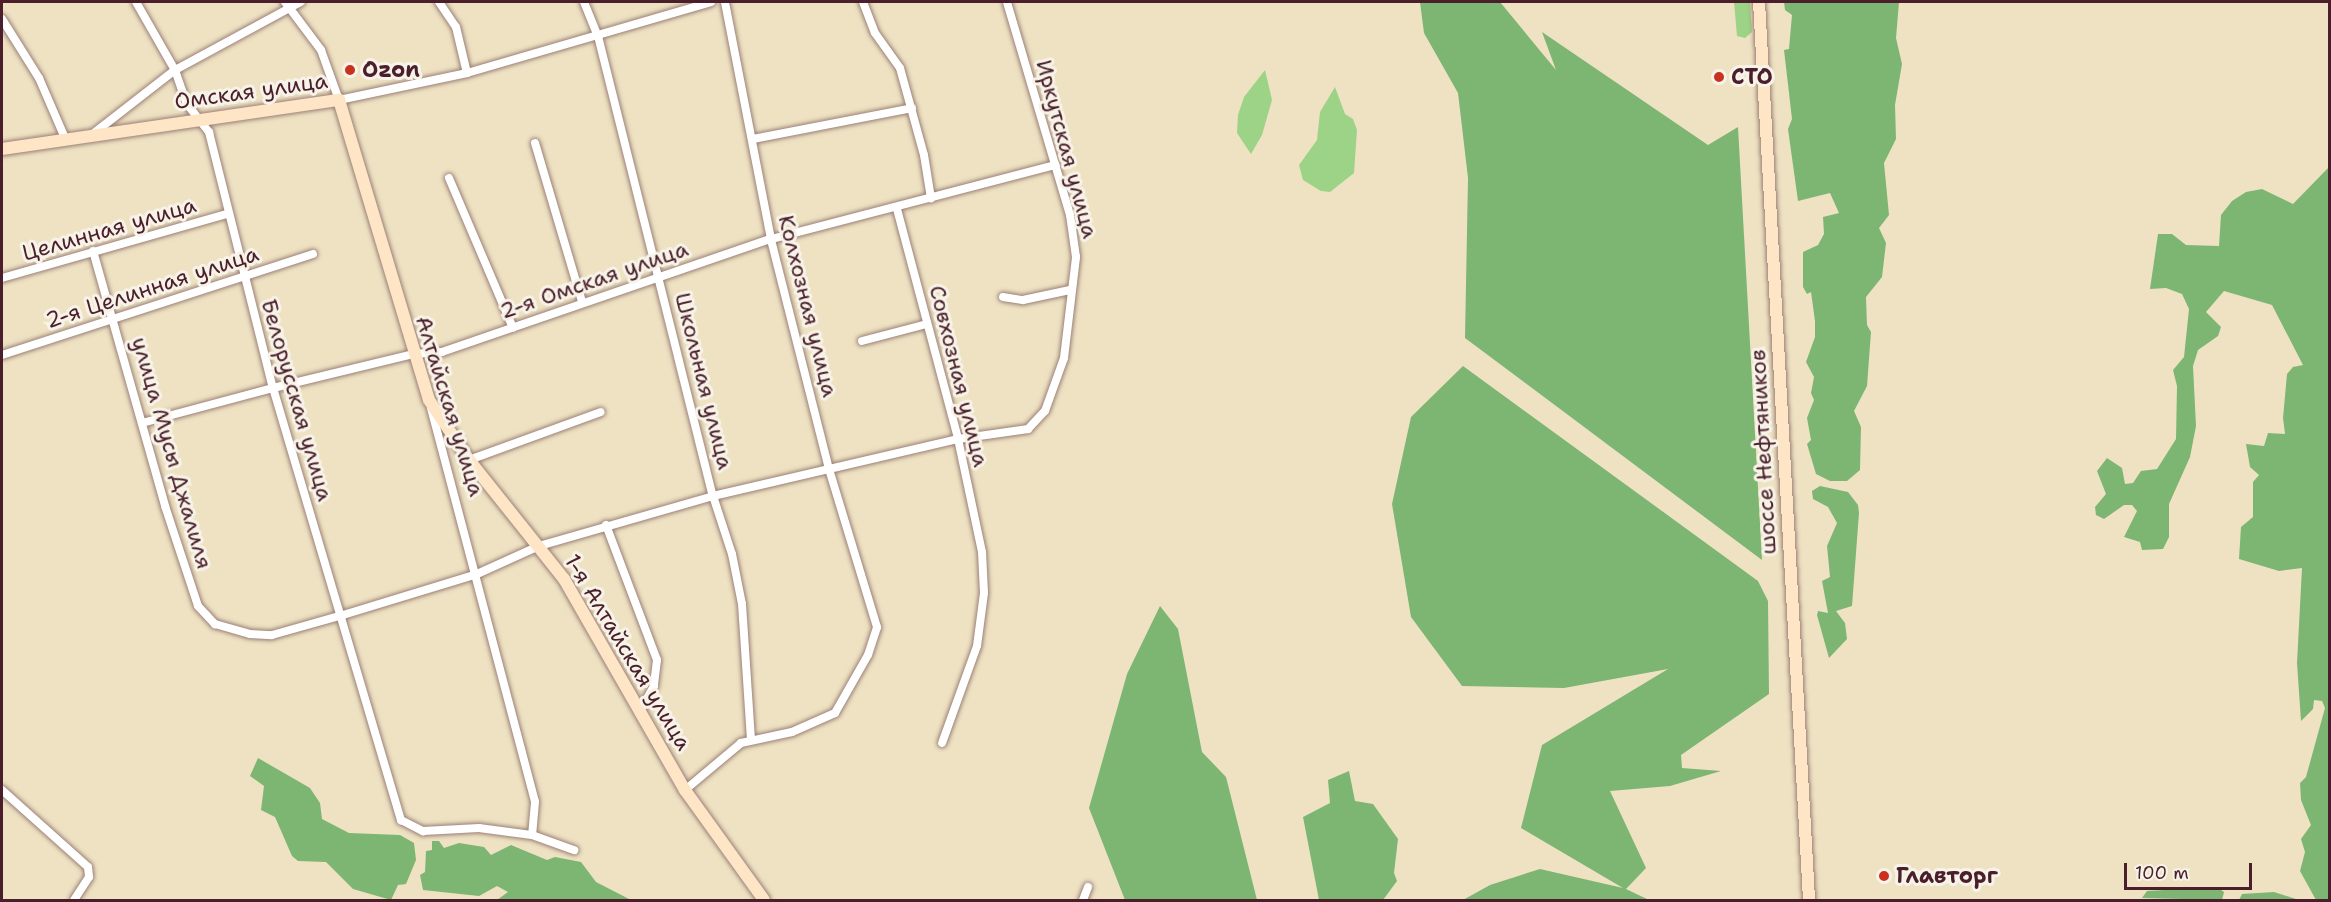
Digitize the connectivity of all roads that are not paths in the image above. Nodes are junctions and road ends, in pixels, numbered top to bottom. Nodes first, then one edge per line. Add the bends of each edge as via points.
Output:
1 (136, 2) edge
2 (300, 2) edge
3 (439, 2) edge
4 (584, 2) edge
5 (711, 2) edge
6 (725, 2) edge
7 (863, 2) edge
8 (1007, 2) edge
9 (1759, 2) edge
10 (287, 5) edge
11 (2, 19) edge
12 (598, 36) junction
13 (175, 70) junction
14 (467, 73) junction
15 (339, 100) junction
16 (912, 108) junction
17 (200, 119) junction
18 (94, 133) junction
19 (65, 138) junction
20 (753, 139) junction
21 (535, 143) dead end
22 (2, 149) edge
23 (1056, 165) junction
24 (450, 178) dead end
25 (931, 198) junction
26 (897, 209) junction
27 (227, 214) junction
28 (771, 239) junction
29 (93, 252) junction
30 (314, 254) dead end
31 (659, 274) junction
32 (2, 278) edge
33 (244, 279) junction
34 (1070, 290) junction
35 (1003, 297) dead end
36 (582, 302) junction
37 (115, 320) junction
38 (927, 324) junction
39 (513, 328) junction
40 (862, 341) dead end
41 (414, 354) junction
42 (2, 355) edge
43 (273, 388) junction
44 (429, 400) junction
45 (1045, 411) joint
46 (601, 412) dead end
47 (142, 423) junction
48 (958, 439) junction
49 (469, 459) junction
50 (829, 469) junction
51 (713, 496) junction
52 (606, 525) junction
53 (538, 546) junction
54 (477, 574) junction
55 (343, 615) junction
56 (639, 713) junction
57 (751, 739) junction
58 (942, 743) dead end
59 (2, 790) edge
60 (685, 790) junction
61 (532, 835) junction
62 (574, 850) dead end
63 (1088, 887) dead end
64 (74, 900) edge
65 (764, 900) edge
66 (1083, 900) edge
67 (1809, 900) edge

1 - 13 street, Белорусская улица
2 - 10 street
3 - 14 street via 456,27
4 - 12 street, Школьная улица
5 - 12 street, Омская улица
6 - 20 street, Колхозная улица
7 - 16 street via 875,33 900,68
8 - 23 street, Иркутская улица
9 - 67 street, шоссе Нефтяников
10 - 13 street
10 - 15 street, Алтайская улица via 321,50
11 - 19 street via 39,78
12 - 14 street, Омская улица
12 - 31 street, Школьная улица
13 - 17 street, Белорусская улица via 188,104
13 - 18 street
14 - 15 street, Омская улица
15 - 17 street, Омская улица
15 - 41 street, Алтайская улица
16 - 20 street
16 - 25 street
17 - 18 street, Омская улица
17 - 27 street, Белорусская улица via 209,132
18 - 19 street, Омская улица
19 - 22 street, Омская улица
20 - 28 street, Колхозная улица
21 - 36 street
23 - 25 street, 2-я Омская улица
23 - 34 street, Иркутская улица via 1076,257
24 - 39 street
25 - 26 street, 2-я Омская улица
26 - 28 street, 2-я Омская улица
26 - 38 street, Совхозная улица
27 - 29 street, Целинная улица
27 - 33 street, Белорусская улица
28 - 31 street, 2-я Омская улица
28 - 50 street, Колхозная улица
29 - 32 street, Целинная улица
29 - 37 street, улица Мусы Джалиля
30 - 33 street, 2-я Целинная улица
31 - 36 street, 2-я Омская улица
31 - 51 street, Школьная улица
33 - 37 street, 2-я Целинная улица
33 - 43 street, Белорусская улица
34 - 35 street via 1023,300
34 - 45 street, Иркутская улица via 1064,358
36 - 39 street, 2-я Омская улица
37 - 42 street, 2-я Целинная улица
37 - 47 street, улица Мусы Джалиля
38 - 40 street
38 - 48 street, Совхозная улица
39 - 41 street, 2-я Омская улица via 442,352
41 - 43 street, 2-я Омская улица
41 - 44 street, Алтайская улица
43 - 47 street, 2-я Омская улица
43 - 55 street, Белорусская улица
44 - 49 street, 1-я Алтайская улица
44 - 54 street, Алтайская улица
45 - 48 street, улица Мусы Джалиля via 1029,429
46 - 49 street
47 - 55 street, улица Мусы Джалиля via 198,606 215,624 250,634 272,635
48 - 50 street, улица Мусы Джалиля
48 - 58 street, Совхозная улица via 982,552 984,593 977,646
49 - 53 street, 1-я Алтайская улица
50 - 51 street, улица Мусы Джалиля
50 - 57 street, Колхозная улица via 876,615 876,633 835,713 792,732
51 - 52 street, улица Мусы Джалиля
51 - 57 street, Школьная улица via 732,554 742,604
52 - 53 street, улица Мусы Джалиля
52 - 56 street via 657,660 654,687
53 - 54 street, улица Мусы Джалиля
53 - 56 street, 1-я Алтайская улица via 573,594
54 - 55 street, улица Мусы Джалиля
54 - 61 street, Алтайская улица via 535,802
55 - 61 street, Белорусская улица via 401,820 423,831 479,828
56 - 60 street, 1-я Алтайская улица
57 - 60 street via 725,753
59 - 64 street via 84,862 89,877
60 - 65 street, 1-я Алтайская улица
61 - 62 street
63 - 66 street

